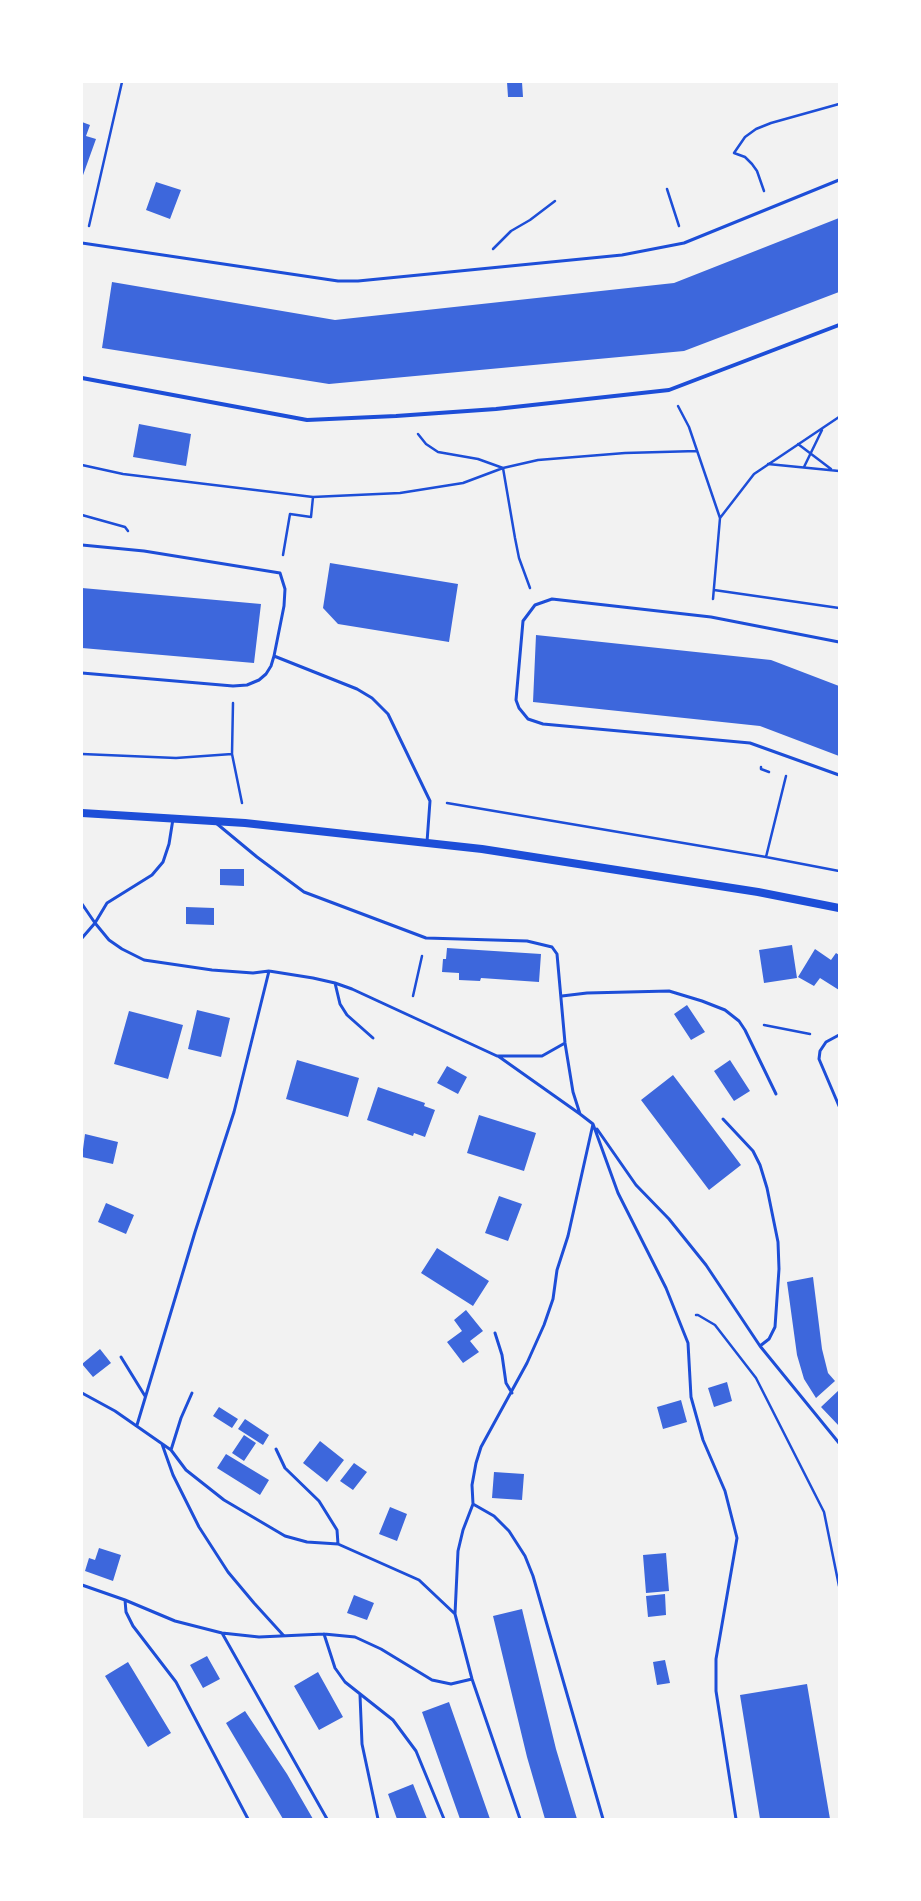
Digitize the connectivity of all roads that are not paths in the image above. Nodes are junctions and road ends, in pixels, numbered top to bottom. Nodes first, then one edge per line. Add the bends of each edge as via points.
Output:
1 (839, 180) edge
2 (84, 243) edge
3 (839, 325) edge
4 (82, 378) edge
5 (82, 545) edge
6 (839, 642) edge
7 (274, 656) junction
8 (82, 673) edge
9 (839, 775) edge
10 (82, 813) edge
11 (174, 818) junction
12 (213, 820) junction
13 (427, 842) junction
14 (82, 904) edge
15 (839, 908) edge
16 (95, 923) junction
17 (82, 938) edge
18 (269, 971) junction
19 (335, 983) junction
20 (562, 996) junction
21 (839, 1036) edge
22 (373, 1038) dead end
23 (565, 1044) junction
24 (497, 1056) junction
25 (776, 1094) dead end
26 (839, 1106) edge
27 (580, 1114) junction
28 (723, 1119) dead end
29 (593, 1124) junction
30 (495, 1333) dead end
31 (760, 1346) junction
32 (121, 1357) dead end
33 (82, 1393) edge
34 (192, 1393) dead end
35 (512, 1393) junction
36 (145, 1396) junction
37 (137, 1425) junction
38 (839, 1443) edge
39 (162, 1444) junction
40 (276, 1449) dead end
41 (171, 1450) junction
42 (473, 1504) junction
43 (338, 1544) junction
44 (82, 1585) edge
45 (125, 1600) junction
46 (455, 1614) junction
47 (222, 1633) junction
48 (324, 1634) junction
49 (284, 1636) junction
50 (472, 1679) junction
51 (360, 1695) junction
52 (248, 1819) edge
53 (327, 1819) edge
54 (378, 1819) edge
55 (444, 1819) edge
56 (520, 1819) edge
57 (603, 1819) edge
58 (736, 1819) edge

1 - 2 lane via 684,244 622,255 358,281 338,281
3 - 4 street via 669,390 496,409 307,420
5 - 7 lane via 144,551 280,573 285,589 284,606
6 - 9 lane via 711,617 552,599 536,605 523,621 516,700 528,719 543,724 750,743
7 - 8 lane via 268,670 259,680 247,685 233,686
7 - 13 lane via 357,689 372,698 388,714 430,800
10 - 11 main road
11 - 12 main road
11 - 16 lane via 163,862 152,875 107,903
12 - 13 main road
12 - 20 lane via 257,858 304,892 426,938 527,940 552,947 557,954
13 - 15 main road via 750,891
14 - 16 lane
16 - 17 lane
16 - 18 lane via 109,940 144,960 212,970 253,973
18 - 19 lane
18 - 36 lane via 234,1112
19 - 22 lane via 340,1004 347,1016
19 - 24 lane
20 - 23 lane
20 - 25 lane via 669,991 725,1010 746,1030
21 - 26 lane via 826,1042 820,1050 819,1059
23 - 24 lane via 542,1056
23 - 27 lane via 573,1092
24 - 27 lane
27 - 29 lane
28 - 31 lane via 753,1151 760,1165 778,1242 775,1327 769,1339
29 - 31 lane via 636,1185 706,1265
29 - 35 lane via 568,1236 557,1270 553,1299 544,1325
29 - 58 lane via 618,1193 679,1317 688,1343 691,1397 701,1433 725,1491 736,1538 716,1659 716,1690
30 - 35 lane via 502,1355 506,1383
31 - 38 lane
32 - 36 lane
33 - 37 lane
34 - 41 lane
35 - 42 lane via 480,1447 472,1485
36 - 37 lane
37 - 39 lane
39 - 41 lane
39 - 49 lane via 173,1476 224,1566
40 - 43 lane via 285,1468 319,1501 337,1530
41 - 43 lane via 186,1470 224,1500 285,1536 307,1542
42 - 46 lane via 458,1551
42 - 57 lane via 494,1516 509,1531 525,1556
43 - 46 lane via 419,1580
44 - 45 lane
45 - 47 lane via 175,1621
45 - 52 lane via 126,1612 133,1626 176,1682
46 - 50 lane
47 - 49 lane via 259,1637
47 - 53 lane
48 - 49 lane
48 - 50 lane via 355,1636 432,1680 452,1684
48 - 51 lane via 335,1668 345,1682
50 - 56 lane
51 - 54 lane via 362,1744
51 - 55 lane via 393,1720 416,1751

